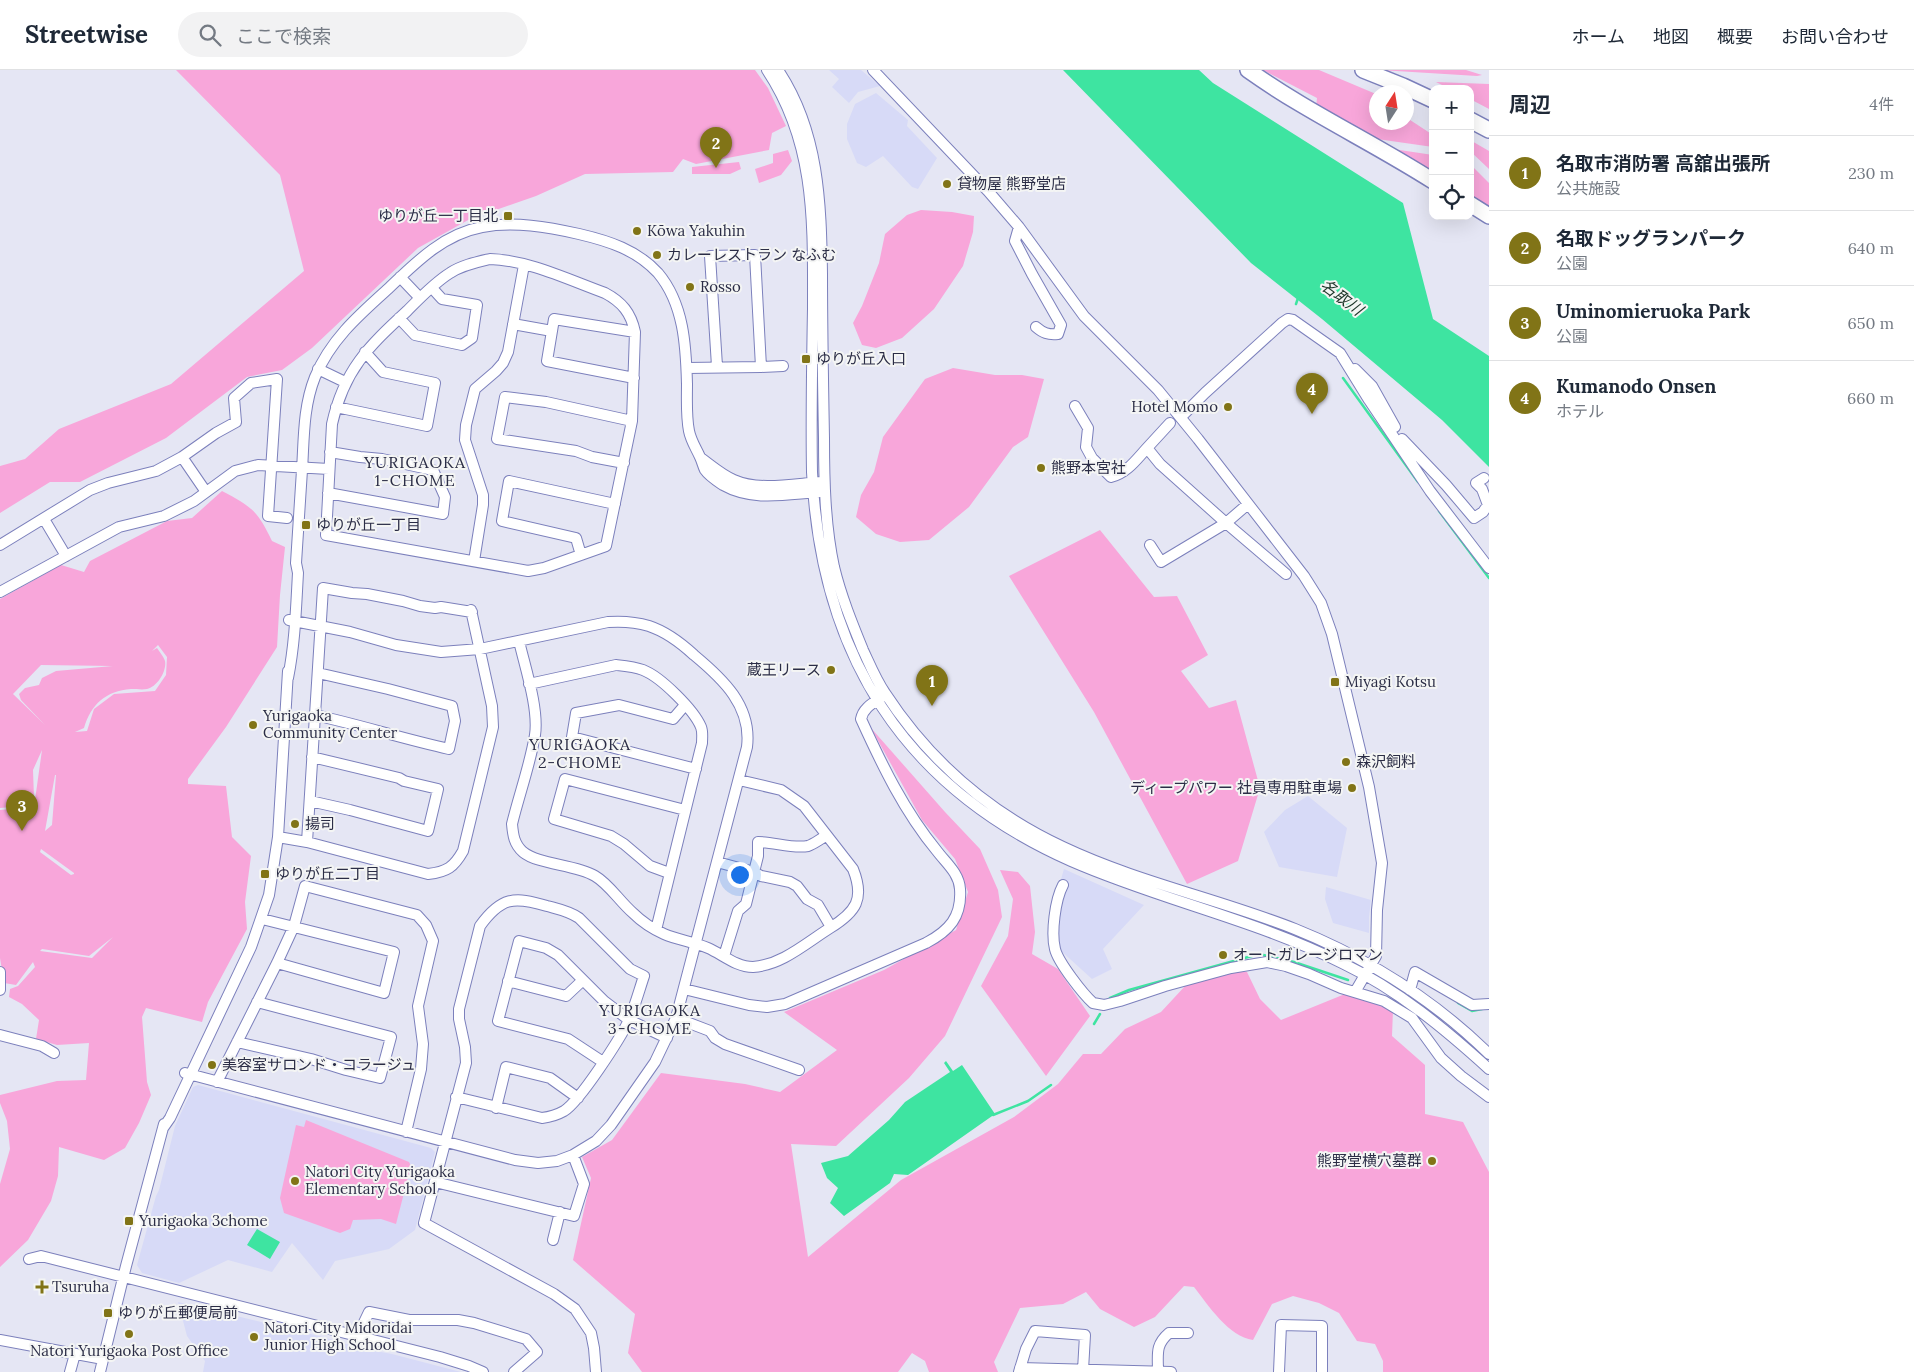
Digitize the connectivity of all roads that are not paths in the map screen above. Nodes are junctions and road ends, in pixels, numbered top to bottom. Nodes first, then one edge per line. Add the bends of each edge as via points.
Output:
1 (767, 70) edge
2 (778, 70) edge
3 (873, 70) edge
4 (1248, 70) edge
5 (1363, 70) edge
6 (1429, 98) edge
7 (1474, 122) edge
8 (1489, 130) edge
9 (1429, 178) edge
10 (1474, 207) edge
11 (1489, 216) edge
12 (1018, 227) junction
13 (524, 265) junction
14 (400, 277) junction
15 (432, 288) junction
16 (420, 298) junction
17 (399, 318) junction
18 (514, 324) junction
19 (1036, 327) dead end
20 (552, 331) junction
21 (635, 332) junction
22 (365, 352) junction
23 (1342, 356) junction
24 (717, 366) junction
25 (783, 366) dead end
26 (761, 367) junction
27 (687, 368) junction
28 (318, 369) junction
29 (634, 378) junction
30 (345, 382) junction
31 (1075, 406) dead end
32 (336, 407) junction
33 (1181, 417) junction
34 (632, 422) junction
35 (1170, 423) dead end
36 (1147, 448) junction
37 (330, 452) junction
38 (182, 458) junction
39 (624, 463) junction
40 (271, 465) junction
41 (302, 467) junction
42 (329, 469) junction
43 (1484, 478) dead end
44 (813, 487) junction
45 (825, 487) junction
46 (206, 492) junction
47 (328, 494) junction
48 (616, 504) junction
49 (1248, 504) junction
50 (287, 518) dead end
51 (44, 519) junction
52 (1226, 523) junction
53 (0, 545) edge
54 (1150, 545) dead end
55 (581, 555) junction
56 (66, 556) junction
57 (474, 561) junction
58 (1489, 568) edge
59 (1286, 574) dead end
60 (0, 592) edge
61 (292, 620) junction
62 (321, 626) junction
63 (520, 641) junction
64 (480, 649) junction
65 (318, 673) junction
66 (529, 684) junction
67 (881, 698) junction
68 (685, 705) junction
69 (315, 715) junction
70 (312, 757) junction
71 (696, 769) junction
72 (739, 780) junction
73 (310, 801) junction
74 (685, 810) junction
75 (826, 836) junction
76 (278, 837) junction
77 (307, 842) junction
78 (717, 862) junction
79 (754, 872) junction
80 (670, 873) junction
81 (1063, 885) dead end
82 (262, 919) junction
83 (294, 926) junction
84 (832, 927) junction
85 (656, 930) junction
86 (696, 944) junction
87 (724, 956) junction
88 (278, 963) junction
89 (1371, 966) junction
90 (0, 972) edge
91 (1365, 975) junction
92 (583, 980) junction
93 (508, 981) junction
94 (684, 989) junction
95 (0, 990) edge
96 (1410, 990) junction
97 (1355, 992) junction
98 (257, 1002) junction
99 (1489, 1004) edge
100 (1415, 1014) junction
101 (676, 1018) junction
102 (629, 1020) junction
103 (0, 1035) edge
104 (668, 1038) junction
105 (237, 1042) junction
106 (54, 1053) dead end
107 (1489, 1054) edge
108 (603, 1062) junction
109 (1489, 1069) edge
110 (799, 1070) dead end
111 (188, 1074) junction
112 (217, 1082) junction
113 (456, 1097) junction
114 (1489, 1097) edge
115 (578, 1098) junction
116 (496, 1108) junction
117 (406, 1132) junction
118 (445, 1142) junction
119 (573, 1155) junction
120 (435, 1182) junction
121 (560, 1212) junction
122 (553, 1240) dead end
123 (29, 1259) dead end
124 (123, 1278) junction
125 (1188, 1333) dead end
126 (357, 1337) junction
127 (0, 1340) edge
128 (75, 1354) junction
129 (103, 1359) junction
130 (1019, 1370) edge
131 (1083, 1370) junction
132 (70, 1372) edge
133 (100, 1372) edge
134 (484, 1372) edge
135 (514, 1372) edge
136 (596, 1372) edge
137 (1128, 1372) edge
138 (1158, 1372) edge
139 (1171, 1372) edge
140 (1279, 1372) edge
141 (1322, 1372) edge

1 - 44 street via 791,112 807,175 813,248
2 - 45 street via 800,109 818,186
3 - 12 street
4 - 9 highway via 1311,111
5 - 6 highway
7 - 8 highway
10 - 11 highway
12 - 19 street via 1015,241 1061,325 1058,334 1043,332
12 - 33 street via 1084,316
13 - 15 street via 490,259 470,264 450,272
13 - 18 street
13 - 21 street via 616,299 627,310
14 - 16 street
14 - 27 street via 445,241 482,227 525,224 603,240 640,258 668,286 682,323
14 - 28 street via 347,326
15 - 16 street
15 - 17 street via 442,298 478,305 472,338 462,345 415,335
16 - 17 street
17 - 22 street
18 - 20 street
18 - 57 street via 503,363 475,389 466,425 466,440 484,495
20 - 21 street via 554,319
20 - 29 street via 546,361
21 - 29 street
22 - 30 street
22 - 32 street via 383,372 435,383 427,426
23 - 33 street via 1288,319
23 - 43 street via 1372,386 1405,444 1474,518 1488,506 1482,489 1476,483
23 - 58 street via 1430,491
24 - 26 street
24 - 26 street via 710,256 755,255
24 - 27 street
25 - 26 street
27 - 44 street via 690,432 705,470 740,493 760,496
28 - 30 street
28 - 41 street via 305,414
29 - 34 street
30 - 32 street
31 - 36 street via 1088,428 1086,447 1111,477 1131,466
32 - 37 street
33 - 49 street
34 - 39 street
34 - 39 street via 546,402 505,397 497,439 550,446
35 - 36 street
36 - 52 street via 1160,464
37 - 42 street
37 - 47 street via 360,458 382,458 433,470 445,497 442,514
38 - 40 street via 236,422 234,398 250,384 277,379
38 - 46 street
38 - 51 street via 156,471 90,490
39 - 48 street
40 - 41 street
40 - 46 street via 235,471
40 - 50 street via 268,516
41 - 42 street
41 - 61 street via 296,558 298,573
42 - 47 street
44 - 45 street
44 - 67 street via 823,564 833,602 845,638
45 - 67 street via 834,567
46 - 56 street via 164,516 119,528
47 - 57 street via 326,535
48 - 55 street via 606,546
48 - 55 street via 509,481 502,521 576,538
49 - 52 street
49 - 89 street via 1322,603 1332,634 1369,787 1382,863 1376,956
51 - 53 street
51 - 56 street
52 - 54 street via 1161,562
52 - 59 street
55 - 57 street via 528,571
56 - 60 street
61 - 62 street
61 - 76 street via 293,656 288,678
62 - 64 street via 419,650 460,652
62 - 64 street via 323,588 367,594 420,606 471,611
62 - 65 street
63 - 64 street
63 - 66 street
63 - 72 street via 608,622 636,623 668,634 716,674 742,709 747,742
64 - 77 street via 493,727 463,850 456,864 441,873 428,874
65 - 69 street
65 - 69 street via 452,706 455,721 449,749
66 - 68 street via 616,665 631,667 645,671
66 - 85 street via 535,734 512,824 517,845 531,857 596,876 633,914
67 - 89 street via 956,779 1029,830 1111,866 1296,930
67 - 91 street via 913,749 940,776 968,801 1024,838 1092,868 1290,939
67 - 94 street via 866,708 861,719 895,789 919,829 954,870 960,887 960,905 952,924 942,935 926,943 785,1004 749,1005
68 - 71 street via 702,728
68 - 71 street via 673,719 619,705 576,713 572,737
69 - 70 street
70 - 73 street
70 - 73 street via 438,790 428,831
71 - 74 street
72 - 75 street via 781,790 793,797 804,806
72 - 78 street
73 - 77 street
74 - 80 street
74 - 80 street via 565,779 554,819 611,836 650,866
75 - 79 street via 810,845 797,847 758,842
75 - 84 street via 853,869 859,896 855,908
76 - 77 street
76 - 82 street
78 - 79 street
78 - 86 street
79 - 84 street via 797,886 807,899 818,905
79 - 87 street via 746,904 738,911
80 - 85 street
81 - 97 street via 1055,907 1055,951 1093,1003 1120,1002 1196,976 1267,962
82 - 83 street
82 - 111 street
83 - 88 street
83 - 88 street via 394,952 384,993
83 - 117 street via 305,886 416,915 426,925 434,941 418,1006 423,1044 421,1069
84 - 87 street via 782,959 768,964 741,965
85 - 86 street
86 - 87 street
86 - 94 street
88 - 98 street
89 - 91 street
89 - 96 street
90 - 95 street
91 - 97 street
91 - 100 street
92 - 93 street via 566,996
92 - 93 street via 558,955 546,948 519,942
92 - 102 street
93 - 108 street via 498,1021 568,1039
94 - 101 street
96 - 99 street via 1414,972 1472,1005
96 - 107 street via 1462,1028
97 - 100 street
98 - 105 street
98 - 105 street via 391,1037 380,1078
100 - 109 street via 1439,1024
100 - 114 street via 1441,1058
101 - 104 street
101 - 110 street via 710,1031 725,1044
102 - 104 street
102 - 108 street
102 - 113 street via 644,976 630,968 570,912 518,899 502,904 480,926 461,998 459,1019 466,1063
103 - 106 street via 42,1046
104 - 119 street via 611,1125 596,1141
105 - 112 street
108 - 115 street
111 - 112 street
111 - 124 street via 163,1128
112 - 117 street
113 - 116 street
113 - 118 street
115 - 116 street via 565,1111 552,1117 542,1118
115 - 116 street via 550,1078 506,1067
117 - 118 street
118 - 119 street via 538,1163
118 - 120 street
119 - 121 street via 584,1184 574,1216
120 - 121 street
120 - 136 street via 424,1223 554,1294 575,1309 591,1333
121 - 122 street
123 - 124 street via 41,1256
124 - 126 street
124 - 129 street
125 - 138 street via 1169,1332 1161,1340
126 - 134 street via 440,1357
126 - 135 street via 369,1312 409,1320 474,1323 526,1340 537,1352
127 - 128 street
128 - 129 street
128 - 132 street
129 - 133 street
130 - 131 street
130 - 131 street via 1035,1331 1085,1335
131 - 137 street
137 - 138 street
138 - 139 street
140 - 141 street via 1281,1325 1322,1326

